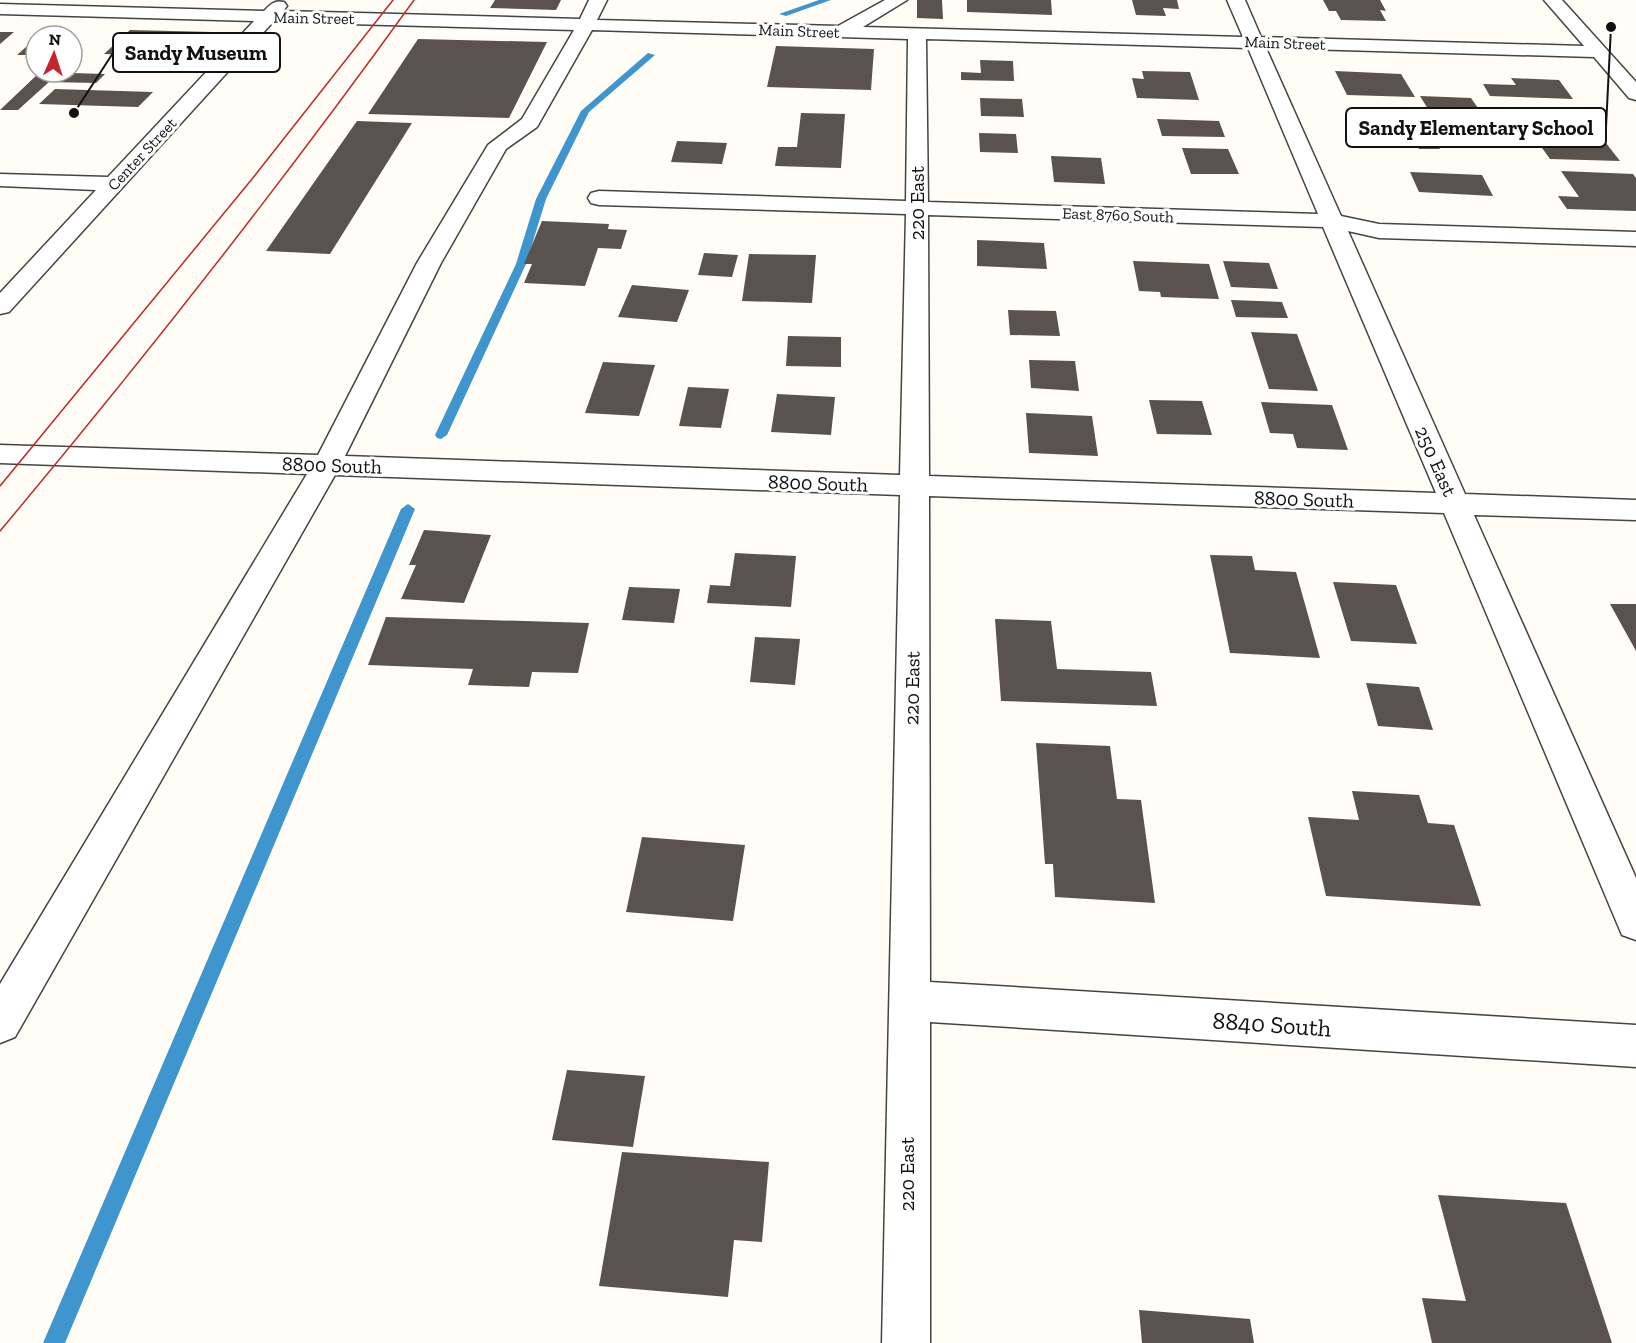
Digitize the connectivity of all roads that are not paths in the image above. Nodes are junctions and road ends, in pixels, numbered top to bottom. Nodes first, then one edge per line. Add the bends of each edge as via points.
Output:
1 (283, 0) edge
2 (598, 0) edge
3 (898, 0) edge
4 (1236, 0) edge
5 (1553, 0) edge
6 (0, 9) edge
7 (268, 17) junction
8 (586, 25) junction
9 (841, 32) junction
10 (917, 34) junction
11 (1254, 42) junction
12 (1599, 52) junction
13 (1636, 94) edge
14 (0, 180) edge
15 (114, 184) junction
16 (599, 198) dead end
17 (917, 209) junction
18 (1331, 221) junction
19 (1636, 239) edge
20 (0, 307) edge
21 (0, 454) edge
22 (326, 465) junction
23 (914, 486) junction
24 (1455, 504) junction
25 (1636, 510) edge
26 (1636, 922) edge
27 (908, 1001) junction
28 (0, 1023) edge
29 (1636, 1046) edge
30 (906, 1343) edge

1 - 7 street, Center Street
2 - 8 street
3 - 9 street
4 - 11 street, 250 East
5 - 12 street
6 - 7 street, Main Street
7 - 8 street, Main Street
7 - 15 street, Center Street
8 - 9 street, Main Street
8 - 22 street via 530,123 498,145 429,263
9 - 10 street, Main Street
10 - 11 street, Main Street
10 - 17 street, 220 East
11 - 12 street, Main Street
11 - 18 street, 250 East
12 - 13 street
14 - 15 street
15 - 20 street, Center Street
16 - 17 street, East 8760 South
17 - 18 street, East 8760 South
17 - 23 street, 220 East
18 - 19 street, East 8760 South via 1379,231
18 - 24 street, 250 East
21 - 22 street, 8800 South
22 - 23 street, 8800 South
22 - 28 street
23 - 24 street, 8800 South
23 - 27 street, 220 East
24 - 25 street, 8800 South
24 - 26 street, 250 East
27 - 29 street, 8840 South
27 - 30 street, 220 East

